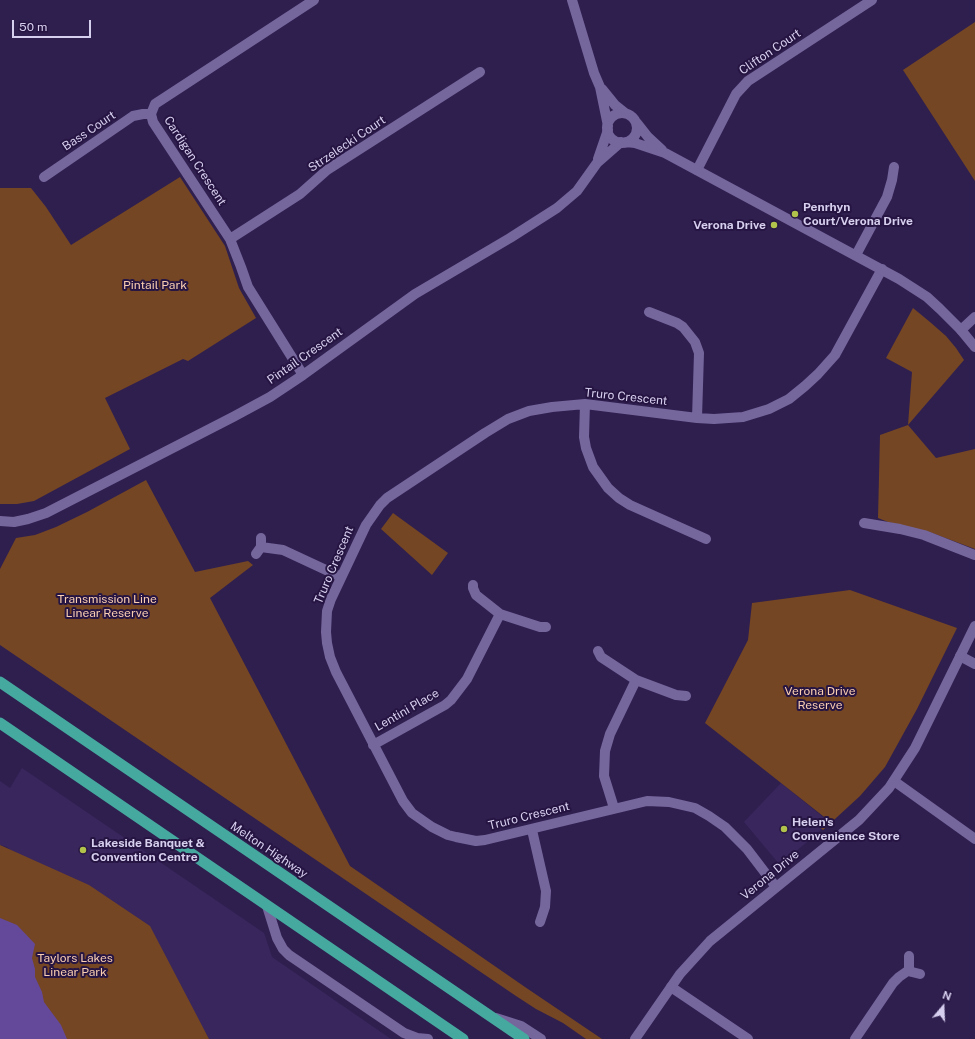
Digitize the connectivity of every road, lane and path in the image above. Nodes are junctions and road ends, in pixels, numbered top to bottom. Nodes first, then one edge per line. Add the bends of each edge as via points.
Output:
1 (314, 0) edge
2 (572, 0) edge
3 (872, 0) edge
4 (480, 72) dead end
5 (600, 87) junction
6 (625, 113) junction
7 (151, 114) junction
8 (637, 123) junction
9 (608, 128) junction
10 (623, 142) junction
11 (665, 153) junction
12 (597, 163) junction
13 (894, 168) dead end
14 (697, 170) junction
15 (44, 177) dead end
16 (230, 240) junction
17 (856, 255) junction
18 (882, 270) junction
19 (649, 312) dead end
20 (975, 317) edge
21 (961, 330) junction
22 (975, 347) edge
23 (304, 375) junction
24 (585, 404) junction
25 (698, 418) junction
26 (0, 521) edge
27 (864, 523) dead end
28 (706, 539) dead end
29 (260, 546) dead end
30 (975, 555) edge
31 (341, 577) junction
32 (473, 585) dead end
33 (500, 614) junction
34 (975, 626) edge
35 (546, 627) dead end
36 (598, 651) dead end
37 (960, 656) junction
38 (975, 664) edge
39 (636, 680) junction
40 (0, 682) edge
41 (686, 696) dead end
42 (0, 723) edge
43 (373, 745) junction
44 (894, 781) junction
45 (614, 808) junction
46 (532, 830) junction
47 (975, 838) edge
48 (776, 887) junction
49 (267, 906) junction
50 (540, 922) dead end
51 (909, 956) dead end
52 (909, 970) junction
53 (920, 974) dead end
54 (671, 987) junction
55 (491, 1016) junction
56 (412, 1038) edge
57 (428, 1039) edge
58 (464, 1039) edge
59 (524, 1039) edge
60 (541, 1039) edge
61 (635, 1039) edge
62 (748, 1039) edge
63 (855, 1039) edge

1 - 7 street, Cardigan Crescent via 155,104
2 - 5 street
3 - 14 street, Clifton Court via 748,81 736,94
4 - 16 street, Strzelecki Court via 327,170 300,194
5 - 6 street via 615,106
5 - 9 street
6 - 8 street
6 - 9 street via 611,118
7 - 15 street, Bass Court via 133,116
7 - 16 street, Cardigan Crescent via 153,122
8 - 10 street via 634,137
8 - 11 street
9 - 10 street via 613,139
9 - 12 street, Pintail Crescent
10 - 11 street via 635,143
10 - 12 street, Pintail Crescent
11 - 14 street
12 - 23 street, Pintail Crescent via 576,191 557,208 415,294
13 - 17 street via 887,197
14 - 17 street
16 - 23 street, Cardigan Crescent via 248,288
17 - 18 street
18 - 21 street via 927,297
18 - 25 street, Truro Crescent via 835,354 805,386 788,399 756,414 725,419
19 - 25 street via 683,326 695,342 699,353
20 - 21 street
21 - 22 street
23 - 26 street, Pintail Crescent via 253,407 46,513 14,522
24 - 25 street, Truro Crescent
24 - 28 street via 586,448 593,467 608,488 630,505
24 - 31 street, Truro Crescent via 518,414 387,498 374,511
27 - 30 street via 924,535
29 - 31 street via 283,550
31 - 43 street, Truro Crescent via 327,611 327,643 336,672
32 - 33 street via 476,595
33 - 35 street
33 - 43 street, Lentini Place via 467,680 451,700
34 - 37 street, Verona Drive
36 - 39 street via 601,657
37 - 38 street
37 - 44 street, Verona Drive via 917,745
39 - 41 street via 676,695
39 - 45 street via 610,734 605,751 604,776
40 - 55 highway, Melton Highway
42 - 49 highway
43 - 46 street, Truro Crescent via 412,813 437,830 476,841
44 - 47 street
44 - 48 street, Verona Drive via 859,820
45 - 46 street, Truro Crescent
45 - 48 street, Truro Crescent via 647,801 680,804 702,812 725,827 740,841
46 - 50 street via 546,891
48 - 54 street, Verona Drive via 710,941
49 - 56 street via 277,938 286,952
49 - 58 highway
51 - 52 street
52 - 53 street
52 - 63 street via 893,983
54 - 61 street, Verona Drive
54 - 62 street
55 - 59 highway, Melton Highway
55 - 60 street via 521,1026
56 - 57 street

